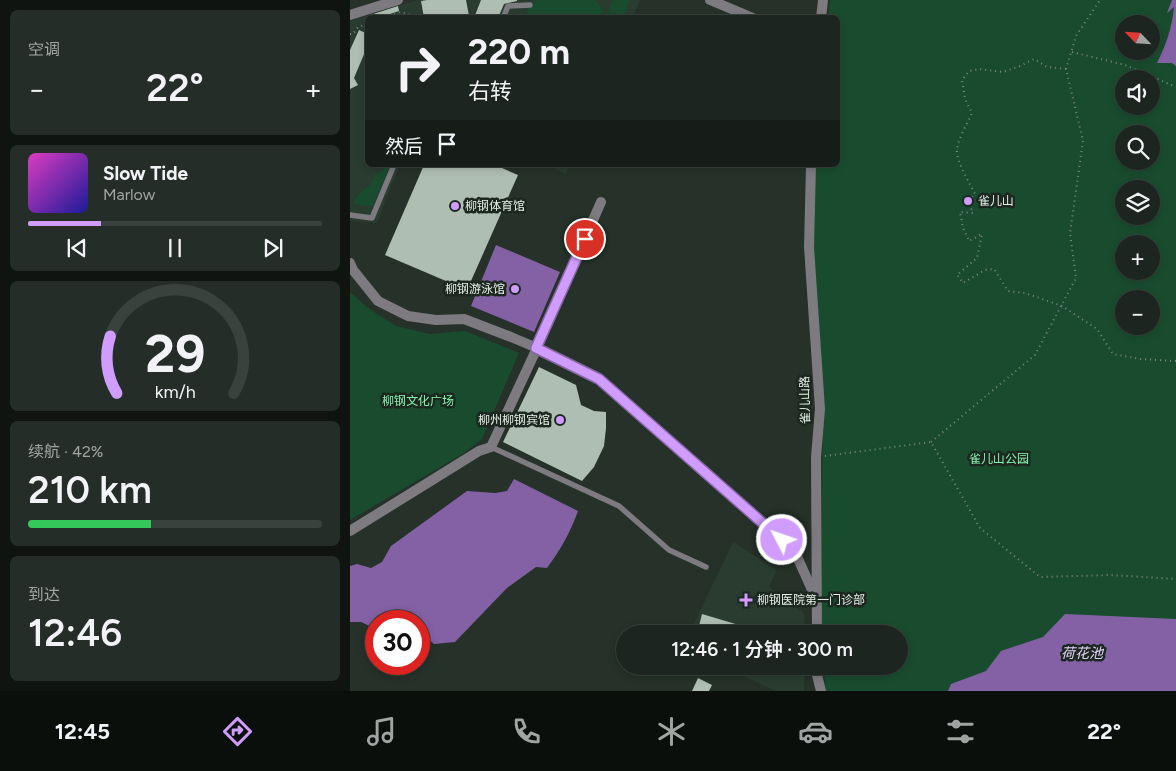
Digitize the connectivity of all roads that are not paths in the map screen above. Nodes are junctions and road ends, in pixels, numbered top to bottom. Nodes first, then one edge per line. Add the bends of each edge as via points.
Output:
1 (398, 0) edge
2 (710, 0) edge
3 (823, 0) edge
4 (530, 6) dead end
5 (350, 15) edge
6 (504, 15) edge
7 (746, 15) edge
8 (821, 15) edge
9 (393, 167) edge
10 (811, 167) edge
11 (601, 202) dead end
12 (350, 215) edge
13 (350, 263) edge
14 (536, 348) junction
15 (491, 447) junction
16 (350, 530) edge
17 (706, 567) dead end
18 (816, 601) junction
19 (817, 625) edge
20 (817, 675) edge
21 (821, 691) edge

1 - 5 street
2 - 7 street
3 - 8 street
4 - 6 lane via 508,6
9 - 12 lane via 372,218
10 - 18 street, 雀儿山路 via 809,247 820,409 816,457
11 - 14 street
13 - 14 street via 378,301 408,316 464,319
14 - 15 street
14 - 18 street via 599,379 795,552
15 - 16 street
15 - 17 lane via 619,506 669,550
18 - 19 street, 雀儿山路
20 - 21 street

